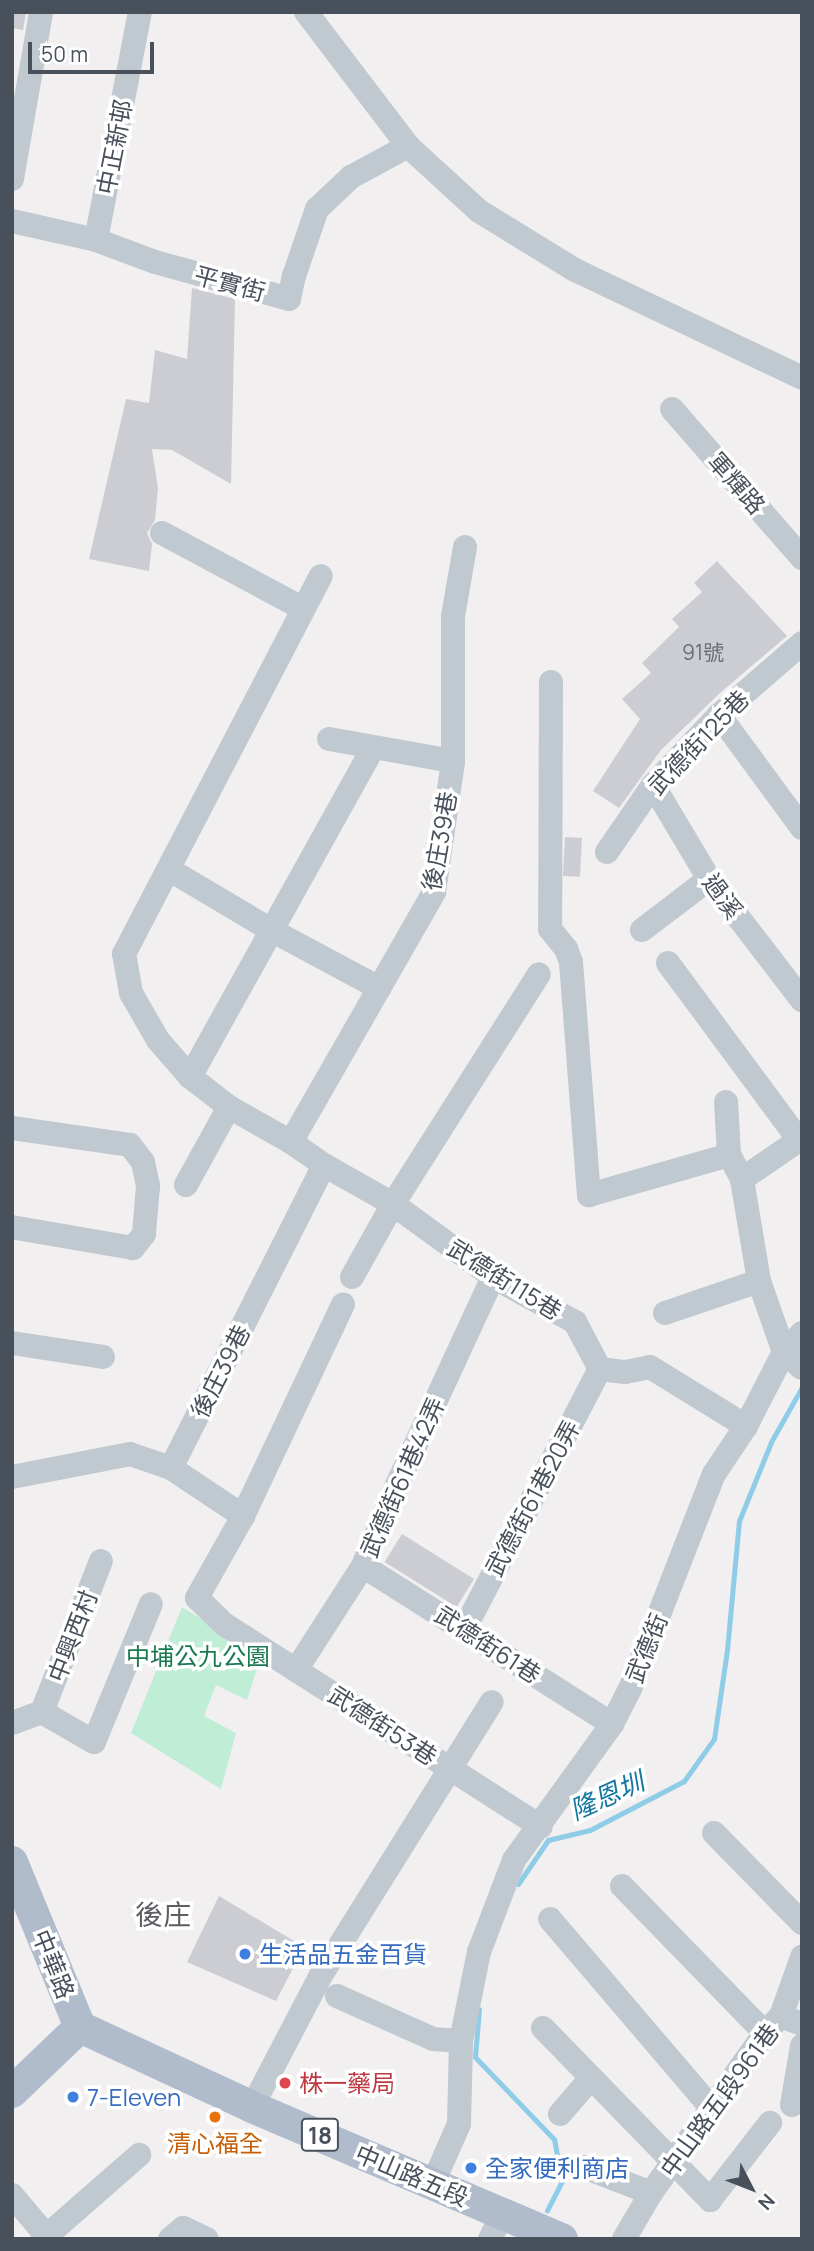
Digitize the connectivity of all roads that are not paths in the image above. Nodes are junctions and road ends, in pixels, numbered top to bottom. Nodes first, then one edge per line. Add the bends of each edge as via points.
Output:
1 (41, 12) edge
2 (140, 12) edge
3 (306, 12) edge
4 (408, 146) junction
5 (12, 179) edge
6 (12, 221) edge
7 (96, 240) junction
8 (802, 378) edge
9 (672, 409) dead end
10 (162, 533) dead end
11 (465, 547) dead end
12 (802, 558) edge
13 (321, 576) dead end
14 (302, 608) junction
15 (800, 647) edge
16 (551, 681) dead end
17 (719, 715) junction
18 (329, 739) dead end
19 (373, 748) junction
20 (453, 761) junction
21 (653, 785) junction
22 (802, 828) edge
23 (607, 852) dead end
24 (170, 870) junction
25 (709, 879) junction
26 (271, 930) junction
27 (642, 930) dead end
28 (668, 963) dead end
29 (539, 974) dead end
30 (379, 988) junction
31 (802, 1000) edge
32 (190, 1077) junction
33 (726, 1102) dead end
34 (229, 1107) junction
35 (12, 1128) edge
36 (800, 1139) edge
37 (292, 1142) junction
38 (729, 1155) junction
39 (324, 1165) junction
40 (742, 1179) junction
41 (186, 1185) dead end
42 (393, 1204) junction
43 (12, 1227) edge
44 (352, 1277) dead end
45 (493, 1277) junction
46 (759, 1281) junction
47 (343, 1304) dead end
48 (665, 1313) dead end
49 (802, 1333) edge
50 (12, 1343) edge
51 (103, 1357) dead end
52 (793, 1360) edge
53 (600, 1369) junction
54 (746, 1426) junction
55 (172, 1468) junction
56 (12, 1477) edge
57 (243, 1516) junction
58 (101, 1561) dead end
59 (363, 1566) junction
60 (151, 1604) dead end
61 (465, 1628) junction
62 (296, 1670) junction
63 (492, 1702) dead end
64 (42, 1712) junction
65 (12, 1723) edge
66 (612, 1724) junction
67 (450, 1769) junction
68 (541, 1827) junction
69 (714, 1833) dead end
70 (12, 1862) edge
71 (622, 1886) dead end
72 (550, 1919) dead end
73 (802, 1923) edge
74 (802, 1956) edge
75 (337, 1996) dead end
76 (782, 2024) edge
77 (80, 2027) junction
78 (543, 2028) dead end
79 (461, 2040) junction
80 (802, 2046) edge
81 (592, 2078) junction
82 (12, 2092) edge
83 (792, 2105) dead end
84 (252, 2107) junction
85 (712, 2109) junction
86 (560, 2114) dead end
87 (770, 2123) dead end
88 (139, 2155) dead end
89 (673, 2164) junction
90 (584, 2167) dead end
91 (433, 2183) junction
92 (651, 2193) junction
93 (12, 2195) edge
94 (496, 2227) edge
95 (46, 2238) edge
96 (170, 2239) edge
97 (207, 2239) edge
98 (562, 2239) edge
99 (624, 2239) edge

1 - 5 street
2 - 7 street, 中正新邨
3 - 4 street
4 - 7 street, 平實街 via 351,177 317,209 289,299 155,262
4 - 8 street via 479,211 575,270
6 - 7 street, 平實街
9 - 12 street, 軍輝路
10 - 14 street
11 - 20 street, 後庄39巷 via 453,616
13 - 14 street
14 - 24 street
15 - 17 street, 武德街125巷
16 - 38 street via 550,929 570,962 589,1195
17 - 21 street, 武德街125巷
17 - 22 street
18 - 19 street
19 - 20 street
19 - 26 street
20 - 30 street, 後庄39巷 via 434,892
21 - 23 street, 武德街125巷
21 - 25 street, 過溪
24 - 26 street
24 - 32 street via 124,954 131,993 158,1040
25 - 27 street
25 - 31 street, 過溪
26 - 30 street
26 - 32 street
28 - 36 street
29 - 42 street
30 - 37 street, 後庄39巷
32 - 34 street
33 - 38 street
34 - 37 street
34 - 41 street
35 - 43 street via 130,1145 143,1162 148,1186 144,1234 133,1248
36 - 40 street
37 - 39 street
38 - 40 street
39 - 42 street, 武德街115巷
39 - 55 street, 後庄39巷
40 - 46 street
42 - 44 street
42 - 45 street, 武德街115巷
45 - 53 street, 武德街115巷 via 575,1322
45 - 59 street, 武德街61巷42弄
46 - 48 street
46 - 52 street
47 - 57 street
49 - 52 street, 武德街
50 - 51 street
52 - 54 street, 武德街
53 - 54 street via 625,1372 650,1367
53 - 61 street, 武德街61巷20弄
54 - 66 street, 武德街 via 714,1474
55 - 56 street via 130,1454
55 - 57 street
57 - 62 street, 武德街53巷 via 197,1598 224,1624
58 - 64 street, 中興西村
59 - 61 street, 武德街61巷
59 - 62 street, 武德街61巷42弄
60 - 64 street, 中興西村 via 94,1742
61 - 66 street, 武德街61巷
62 - 67 street, 武德街53巷
63 - 67 street
64 - 65 street, 中興西村
66 - 68 street, 武德街
67 - 68 street, 武德街53巷
67 - 84 street via 320,1977
68 - 79 street, 武德街 via 514,1860 479,1952
69 - 73 street
70 - 77 main road, 中華路
71 - 76 street
72 - 85 street
74 - 76 street, 中山路五段961巷
75 - 79 street via 433,2039
76 - 85 street, 中山路五段961巷
77 - 82 main road
77 - 84 main road, 中山路五段 / 18
78 - 81 street
79 - 91 street, 武德街 via 459,2124
80 - 83 street
81 - 86 street
81 - 89 street
84 - 91 main road, 中山路五段 / 18
85 - 89 street, 中山路五段961巷
87 - 89 street via 710,2200
88 - 95 street
89 - 92 street, 中山路五段961巷
90 - 92 street
91 - 94 main road, 中山路五段 / 18
92 - 99 street, 中山路五段961巷
93 - 95 street
94 - 98 main road, 中山路五段 / 18
96 - 97 street via 183,2228

